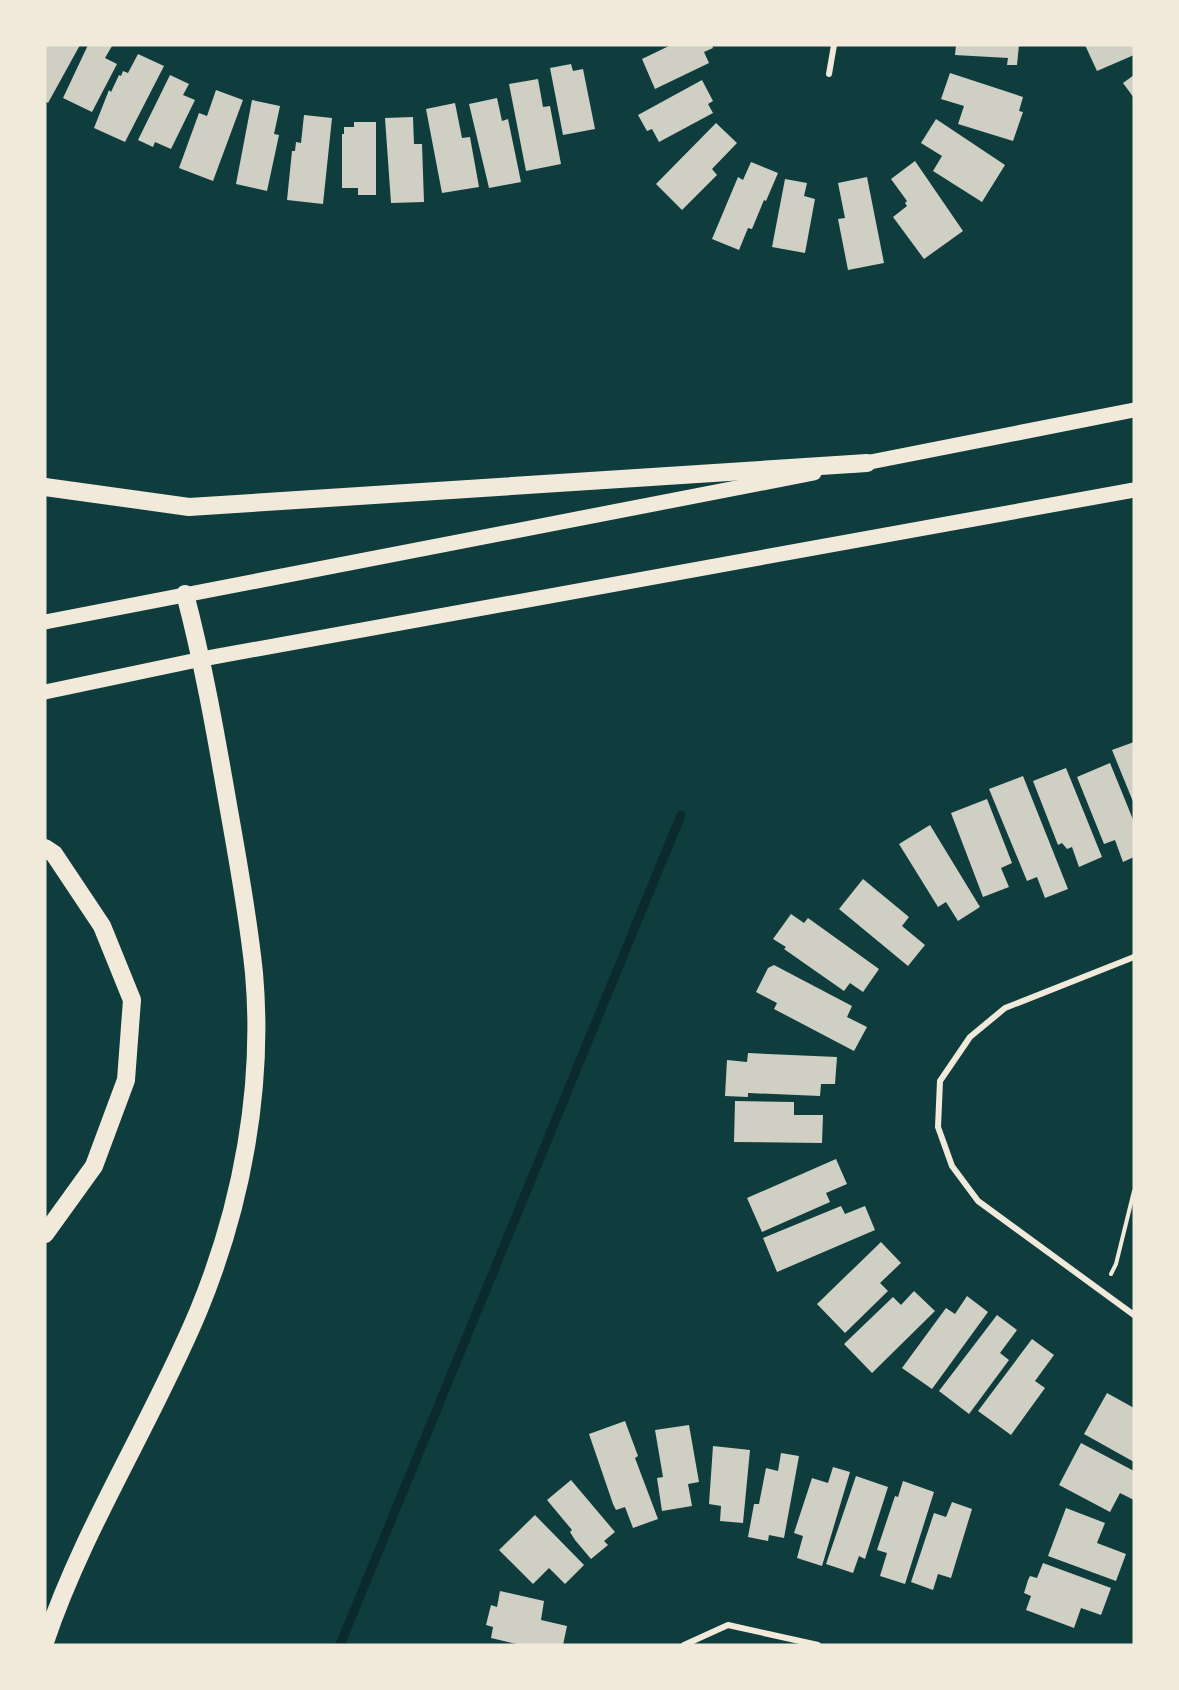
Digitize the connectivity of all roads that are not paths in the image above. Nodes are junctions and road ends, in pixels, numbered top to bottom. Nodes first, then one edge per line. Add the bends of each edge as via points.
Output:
1 (834, 45) edge
2 (829, 74) dead end
3 (1134, 410) edge
4 (867, 463) junction
5 (45, 487) edge
6 (1134, 490) edge
7 (185, 594) junction
8 (45, 622) edge
9 (202, 659) junction
10 (45, 692) edge
11 (45, 848) edge
12 (1134, 957) edge
13 (45, 1234) edge
14 (1134, 1314) edge
15 (45, 1642) edge
16 (684, 1645) edge
17 (818, 1645) edge

1 - 2 street
3 - 4 main road
4 - 5 highway via 189,507
4 - 7 main road
6 - 9 main road
7 - 8 main road
7 - 9 highway
9 - 10 main road
9 - 15 highway via 254,974 251,1112 226,1230 198,1311 97,1519
11 - 13 highway via 54,854 102,926 132,1000 126,1080 94,1166
12 - 14 street via 1005,1008 970,1037 940,1081 938,1128 952,1166 978,1201
16 - 17 street via 728,1625

